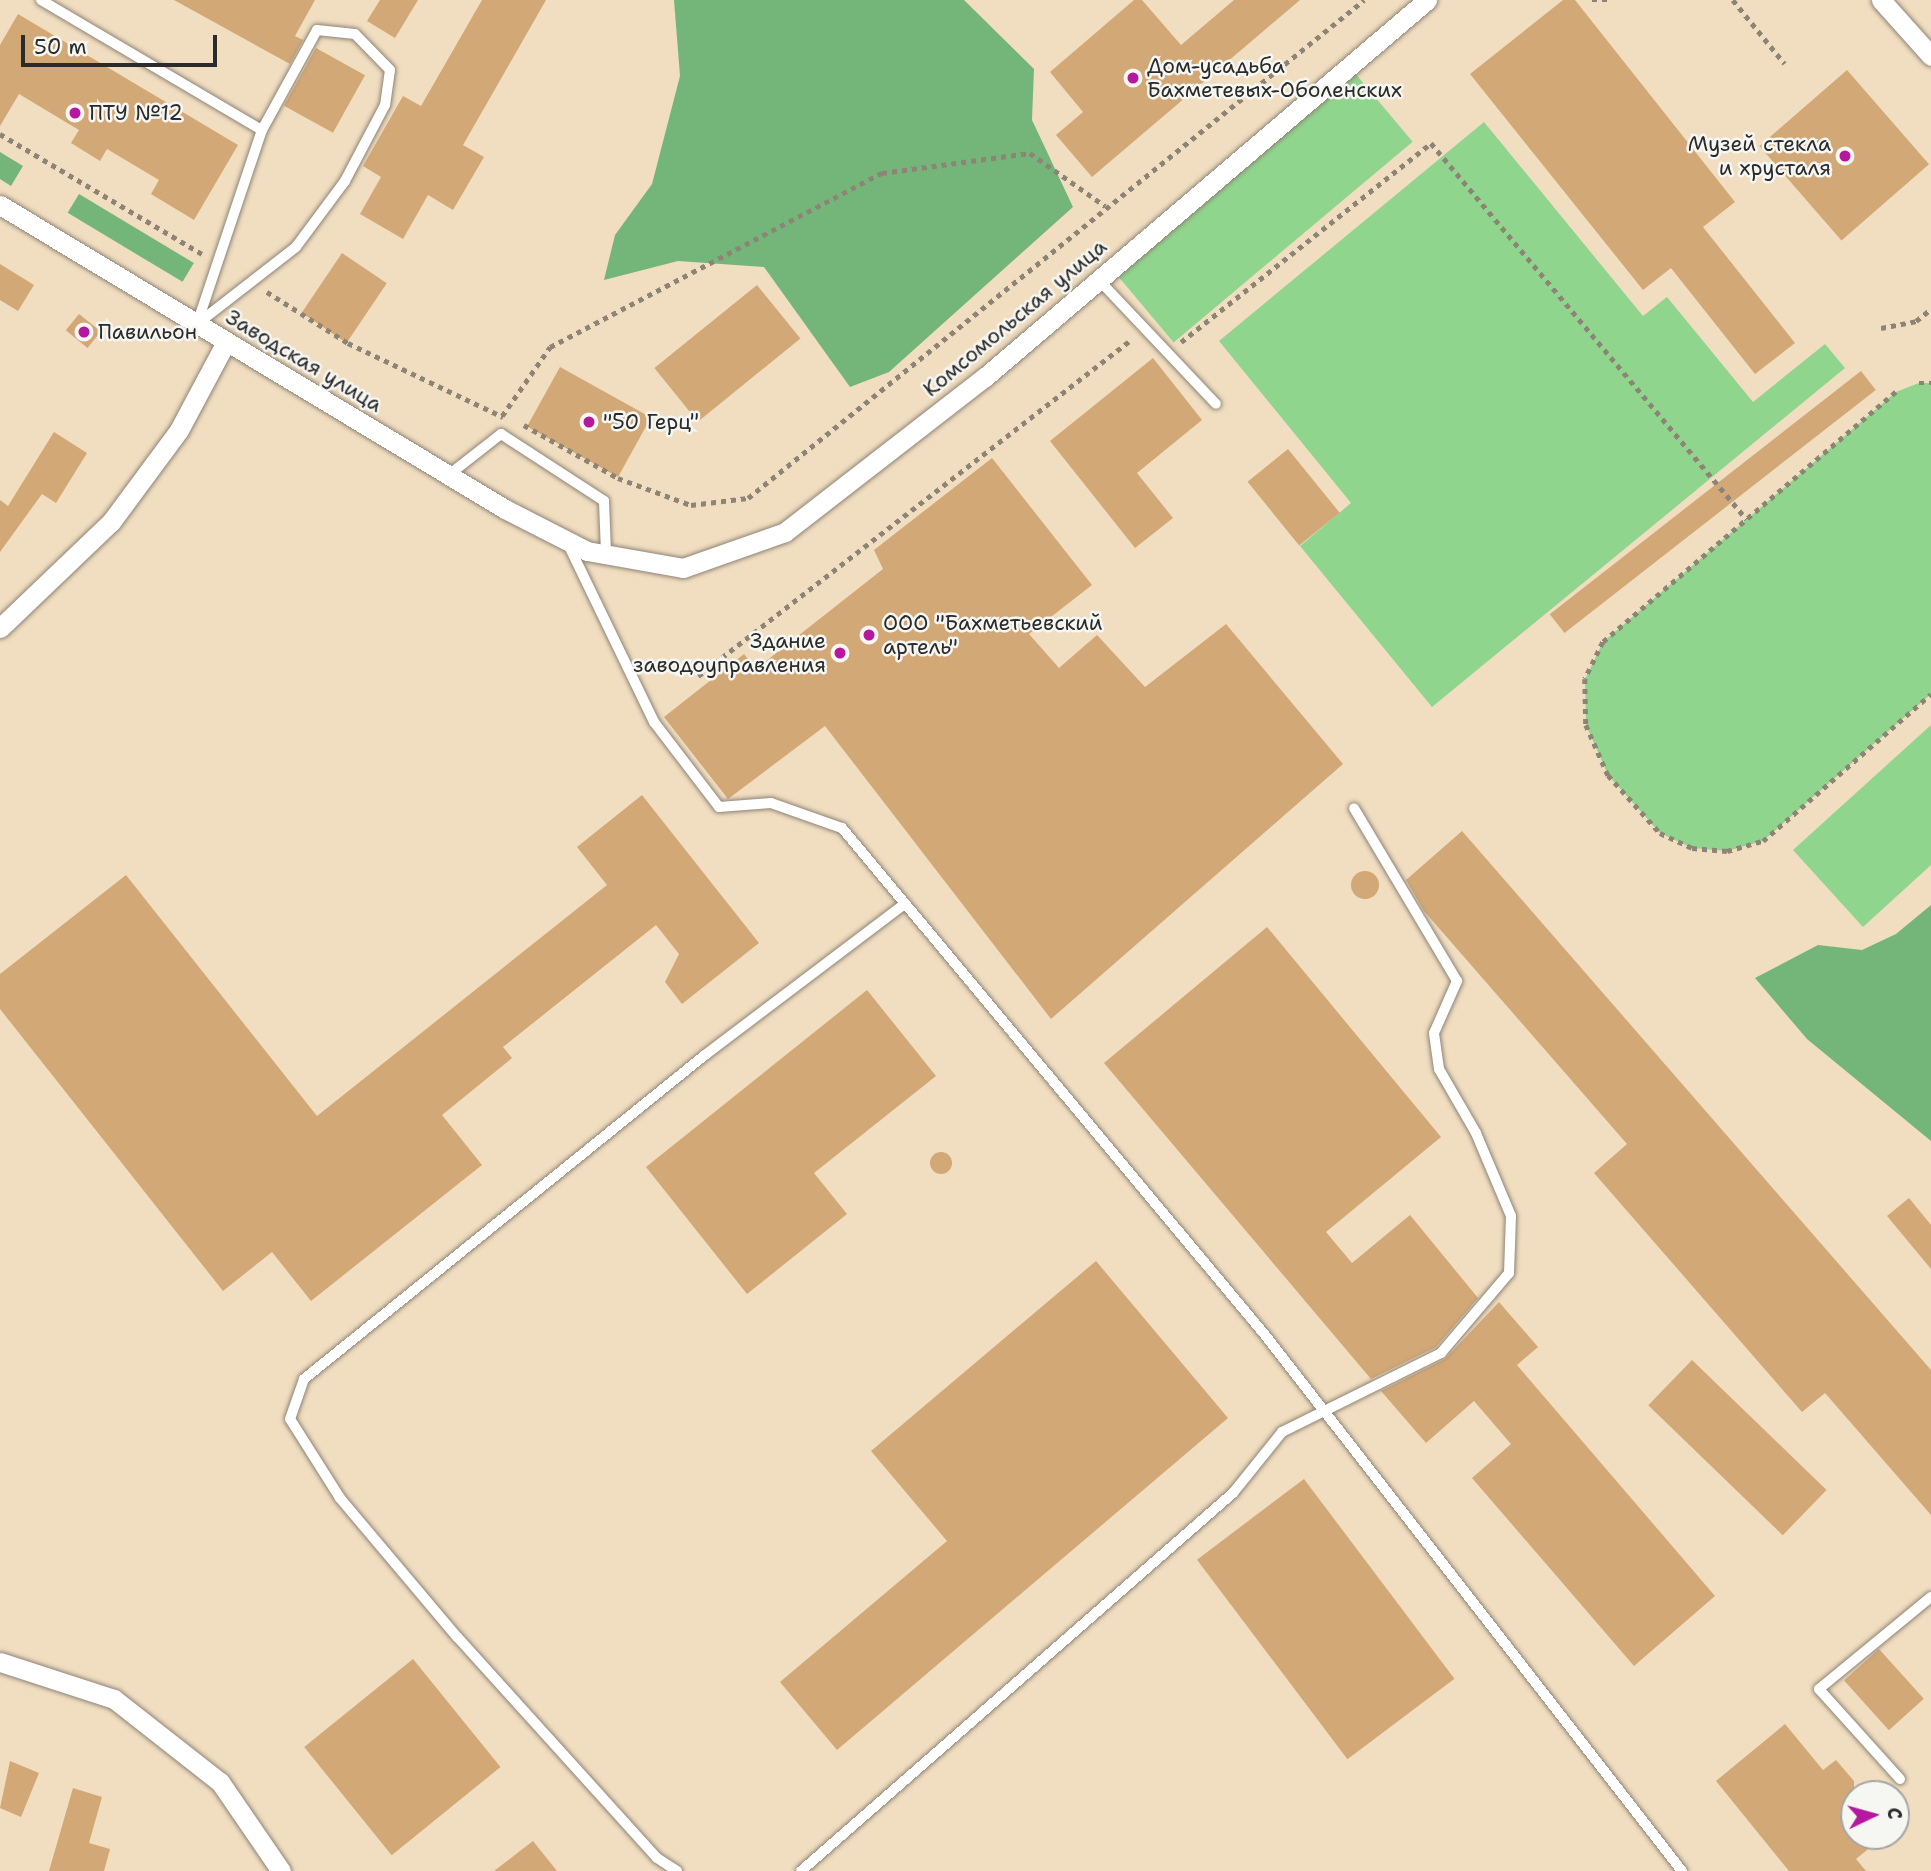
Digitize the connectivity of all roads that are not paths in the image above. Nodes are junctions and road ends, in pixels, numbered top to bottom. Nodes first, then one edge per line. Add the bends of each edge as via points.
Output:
1 (41, 0) edge
2 (1427, 0) edge
3 (1881, 0) edge
4 (1931, 56) edge
5 (262, 130) junction
6 (0, 205) edge
7 (1097, 278) junction
8 (197, 324) junction
9 (226, 342) junction
10 (1216, 404) dead end
11 (450, 474) junction
12 (566, 540) junction
13 (597, 553) junction
14 (0, 628) edge
15 (1354, 808) dead end
16 (905, 904) junction
17 (1323, 1409) junction
18 (1931, 1597) edge
19 (0, 1662) edge
20 (1900, 1779) dead end
21 (281, 1871) edge
22 (677, 1871) edge
23 (801, 1871) edge
24 (1682, 1871) edge

1 - 5 lane
2 - 7 street, Комсомольская улица
3 - 4 street
5 - 8 lane
5 - 8 lane via 317,30 355,34 390,70 385,105 345,181 296,247
6 - 8 street, Заводская улица
7 - 10 lane
7 - 13 street, Комсомольская улица via 985,377 785,532 683,568
8 - 9 street, Заводская улица
9 - 11 street, Заводская улица
9 - 14 street via 180,430 111,522
11 - 12 street, Заводская улица
11 - 13 lane via 501,434 604,501
12 - 13 street, Заводская улица
12 - 16 lane via 654,722 719,807 771,803 842,828
15 - 17 lane via 1457,981 1434,1034 1439,1069 1476,1133 1511,1216 1509,1273 1441,1353
16 - 17 lane
16 - 22 lane via 705,1055 304,1379 289,1419 340,1498 457,1637 657,1858
17 - 23 lane via 1282,1432 1233,1493
17 - 24 lane
18 - 20 lane via 1819,1689
19 - 21 street via 114,1699 219,1782

